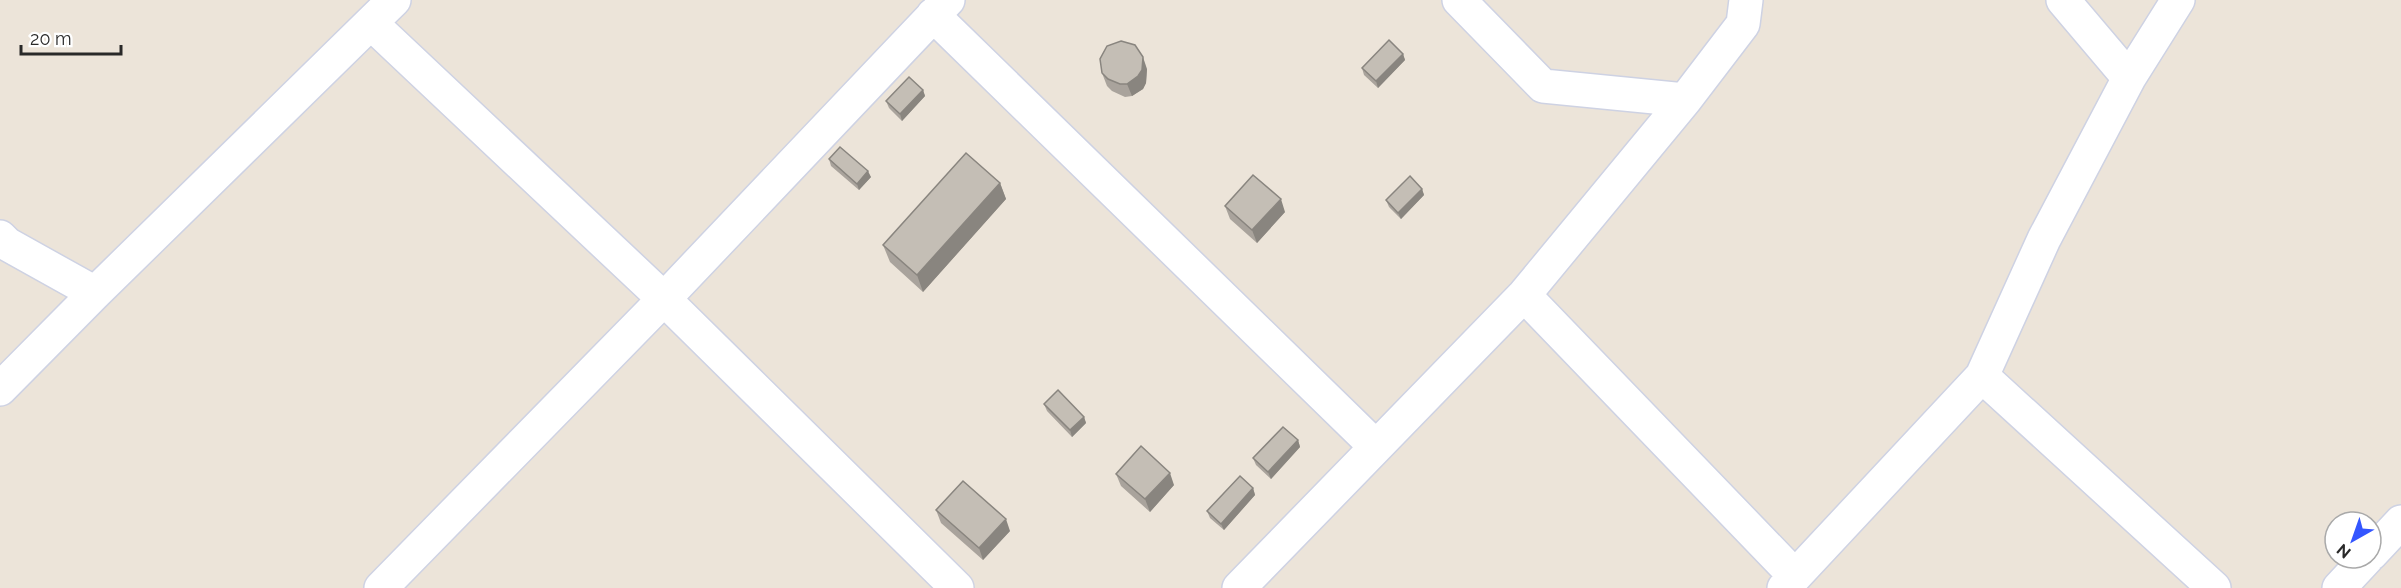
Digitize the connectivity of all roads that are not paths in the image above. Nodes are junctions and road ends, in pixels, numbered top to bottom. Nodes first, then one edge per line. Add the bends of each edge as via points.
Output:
1 (394, 0) edge
2 (1459, 0) edge
3 (1746, 0) edge
4 (2063, 0) edge
5 (2178, 0) edge
6 (940, 8) edge
7 (372, 24) junction
8 (2129, 78) junction
9 (1685, 100) junction
10 (0, 237) edge
11 (94, 292) junction
12 (1524, 295) junction
13 (664, 299) junction
14 (1982, 376) junction
15 (0, 389) edge
16 (1376, 447) junction
17 (2401, 522) edge
18 (2383, 541) edge
19 (2356, 570) edge
20 (1790, 582) edge
21 (386, 586) edge
22 (957, 588) edge
23 (1239, 588) edge
24 (2214, 588) edge
25 (2339, 588) edge

1 - 7 street
2 - 9 street via 1543,86
3 - 9 street via 1743,24
4 - 8 street
5 - 8 street
6 - 13 street
6 - 16 street
7 - 11 street
7 - 13 street
8 - 14 street via 2044,239
9 - 12 street
10 - 11 street
11 - 15 street
12 - 16 street
12 - 20 street
13 - 21 street
13 - 22 street
14 - 20 street
14 - 24 street
16 - 23 street
17 - 18 street
19 - 25 street

